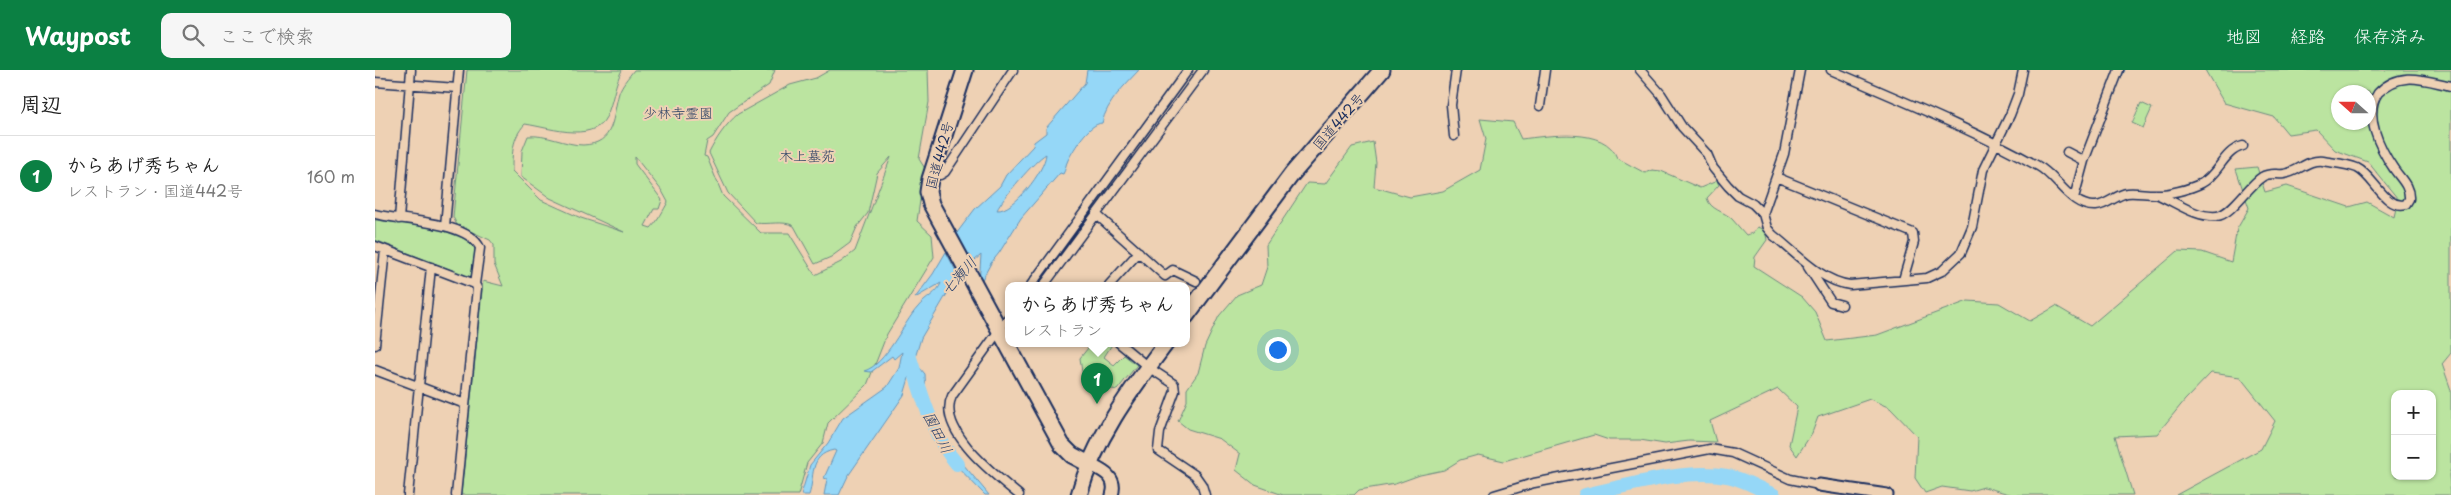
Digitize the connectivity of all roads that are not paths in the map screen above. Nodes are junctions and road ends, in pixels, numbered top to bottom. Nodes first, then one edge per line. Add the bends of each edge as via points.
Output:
1 (411, 70) edge
2 (459, 70) edge
3 (965, 70) edge
4 (1013, 70) edge
5 (1187, 70) edge
6 (1203, 70) edge
7 (1382, 70) edge
8 (1456, 70) edge
9 (1545, 70) edge
10 (1640, 70) edge
11 (1800, 70) edge
12 (1831, 70) edge
13 (2023, 70) edge
14 (2119, 70) edge
15 (375, 82) edge
16 (410, 84) junction
17 (2451, 86) edge
18 (457, 88) junction
19 (1539, 106) dead end
20 (1454, 136) dead end
21 (1995, 145) junction
22 (2243, 146) dead end
23 (2067, 152) dead end
24 (2084, 161) junction
25 (931, 174) junction
26 (1777, 177) junction
27 (2156, 194) junction
28 (2074, 198) junction
29 (375, 214) edge
30 (1096, 214) junction
31 (1763, 214) junction
32 (399, 219) junction
33 (445, 226) junction
34 (375, 246) edge
35 (385, 250) junction
36 (1139, 252) junction
37 (1803, 259) junction
38 (431, 267) junction
39 (1903, 280) junction
40 (1196, 281) dead end
41 (1033, 282) edge
42 (1046, 282) edge
43 (1112, 282) edge
44 (475, 284) junction
45 (1843, 305) dead end
46 (1190, 311) edge
47 (1005, 323) edge
48 (375, 345) edge
49 (1016, 347) edge
50 (1124, 347) edge
51 (1163, 347) edge
52 (1148, 367) junction
53 (375, 370) edge
54 (419, 386) junction
55 (465, 404) junction
56 (1089, 464) junction
57 (1819, 485) joint
58 (407, 495) edge
59 (456, 495) edge
60 (1019, 495) edge
61 (1079, 495) edge
62 (1112, 495) edge
63 (1205, 495) edge
64 (1494, 495) edge
65 (1887, 495) edge

1 - 16 street
2 - 18 street
3 - 25 highway, 国道442号
4 - 25 street via 945,172
5 - 41 street
6 - 30 street
7 - 46 highway, 国道442号 via 1292,174
8 - 20 street via 1451,104
9 - 19 street
10 - 31 street via 1661,94 1682,127 1707,154 1713,168 1728,186
11 - 26 street via 1787,145
12 - 21 street
13 - 21 street via 2014,106
14 - 24 street
15 - 16 street
16 - 18 street
16 - 32 street
17 - 27 street via 2421,75 2408,75 2385,83 2373,101 2375,130 2387,158 2409,193 2406,204 2393,203 2368,175 2356,168 2318,160 2289,172 2261,177 2226,212 2217,216 2190,210
18 - 33 street
21 - 28 street via 2044,169
21 - 39 street via 1983,170 1971,227 1961,253 1934,275
22 - 27 street via 2228,154 2204,182
23 - 24 street
24 - 28 street
25 - 47 highway, 国道442号 via 927,192 934,211 987,307
26 - 31 street
26 - 39 street via 1913,233 1914,242
27 - 28 street via 2126,193 2096,206
29 - 32 street
30 - 36 street
30 - 42 street
31 - 37 street via 1773,235
32 - 33 street
33 - 44 street via 475,239 479,245
34 - 35 street
35 - 38 street
35 - 48 street
36 - 40 street via 1165,276 1173,270
36 - 43 street
37 - 39 street via 1824,277 1838,283 1859,285
37 - 45 street via 1831,302
38 - 44 street
38 - 54 street
44 - 55 street
47 - 60 street via 952,396 947,411 963,442
49 - 56 highway, 国道442号 via 1062,445 1071,455
50 - 52 street
51 - 52 highway
52 - 56 highway via 1114,417
52 - 63 street via 1174,384 1175,388 1160,432 1159,452 1195,476
53 - 54 street
54 - 55 street
54 - 58 street
55 - 59 street
56 - 61 highway
56 - 62 street via 1111,478 1114,485
57 - 64 street via 1782,477 1741,456 1710,449 1534,483
57 - 65 street

